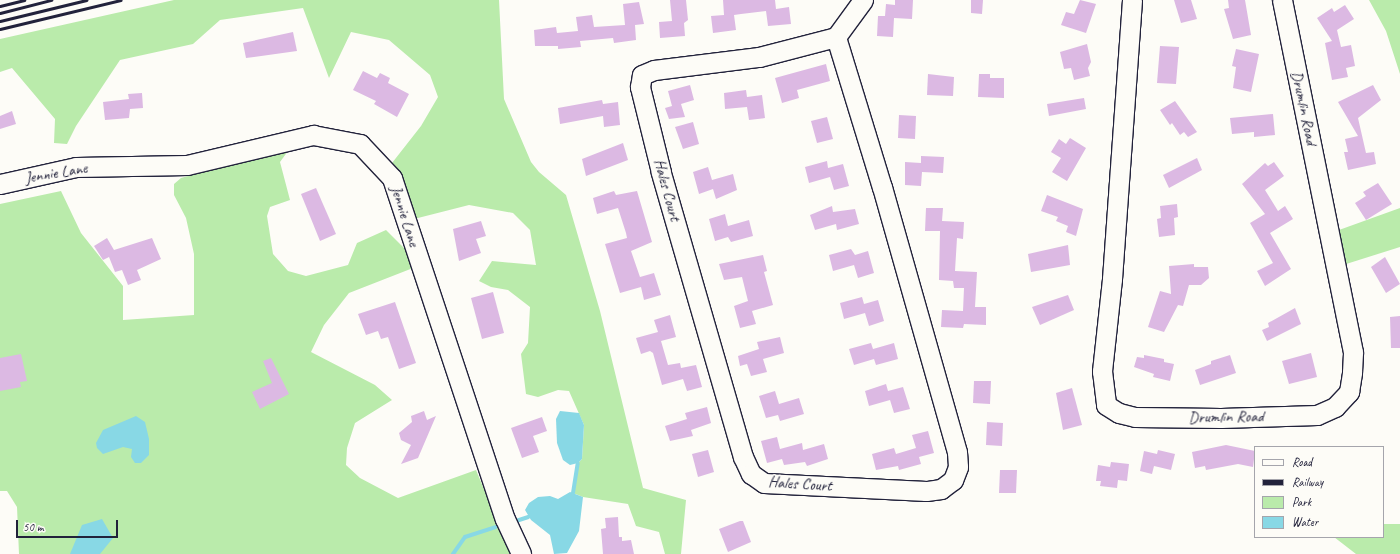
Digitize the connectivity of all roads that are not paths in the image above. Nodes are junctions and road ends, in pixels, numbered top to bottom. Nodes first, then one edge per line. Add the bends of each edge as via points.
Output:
1 (863, 0) edge
2 (1132, 0) edge
3 (1282, 0) edge
4 (836, 37) junction
5 (0, 184) edge
6 (520, 554) edge

1 - 4 street
2 - 3 street, Drumlin Road via 1112,279 1102,372 1106,405 1119,413 1135,417 1221,418 1317,415 1335,407 1349,392 1352,372 1352,352
4 - 4 street, Hales Court via 759,57 654,70 642,75 640,87 661,172 741,451 751,474 764,483 926,491 941,489 953,480 958,467 956,452 882,186
5 - 6 street, Jennie Lane via 76,166 187,165 313,135 360,144 392,178 502,512

